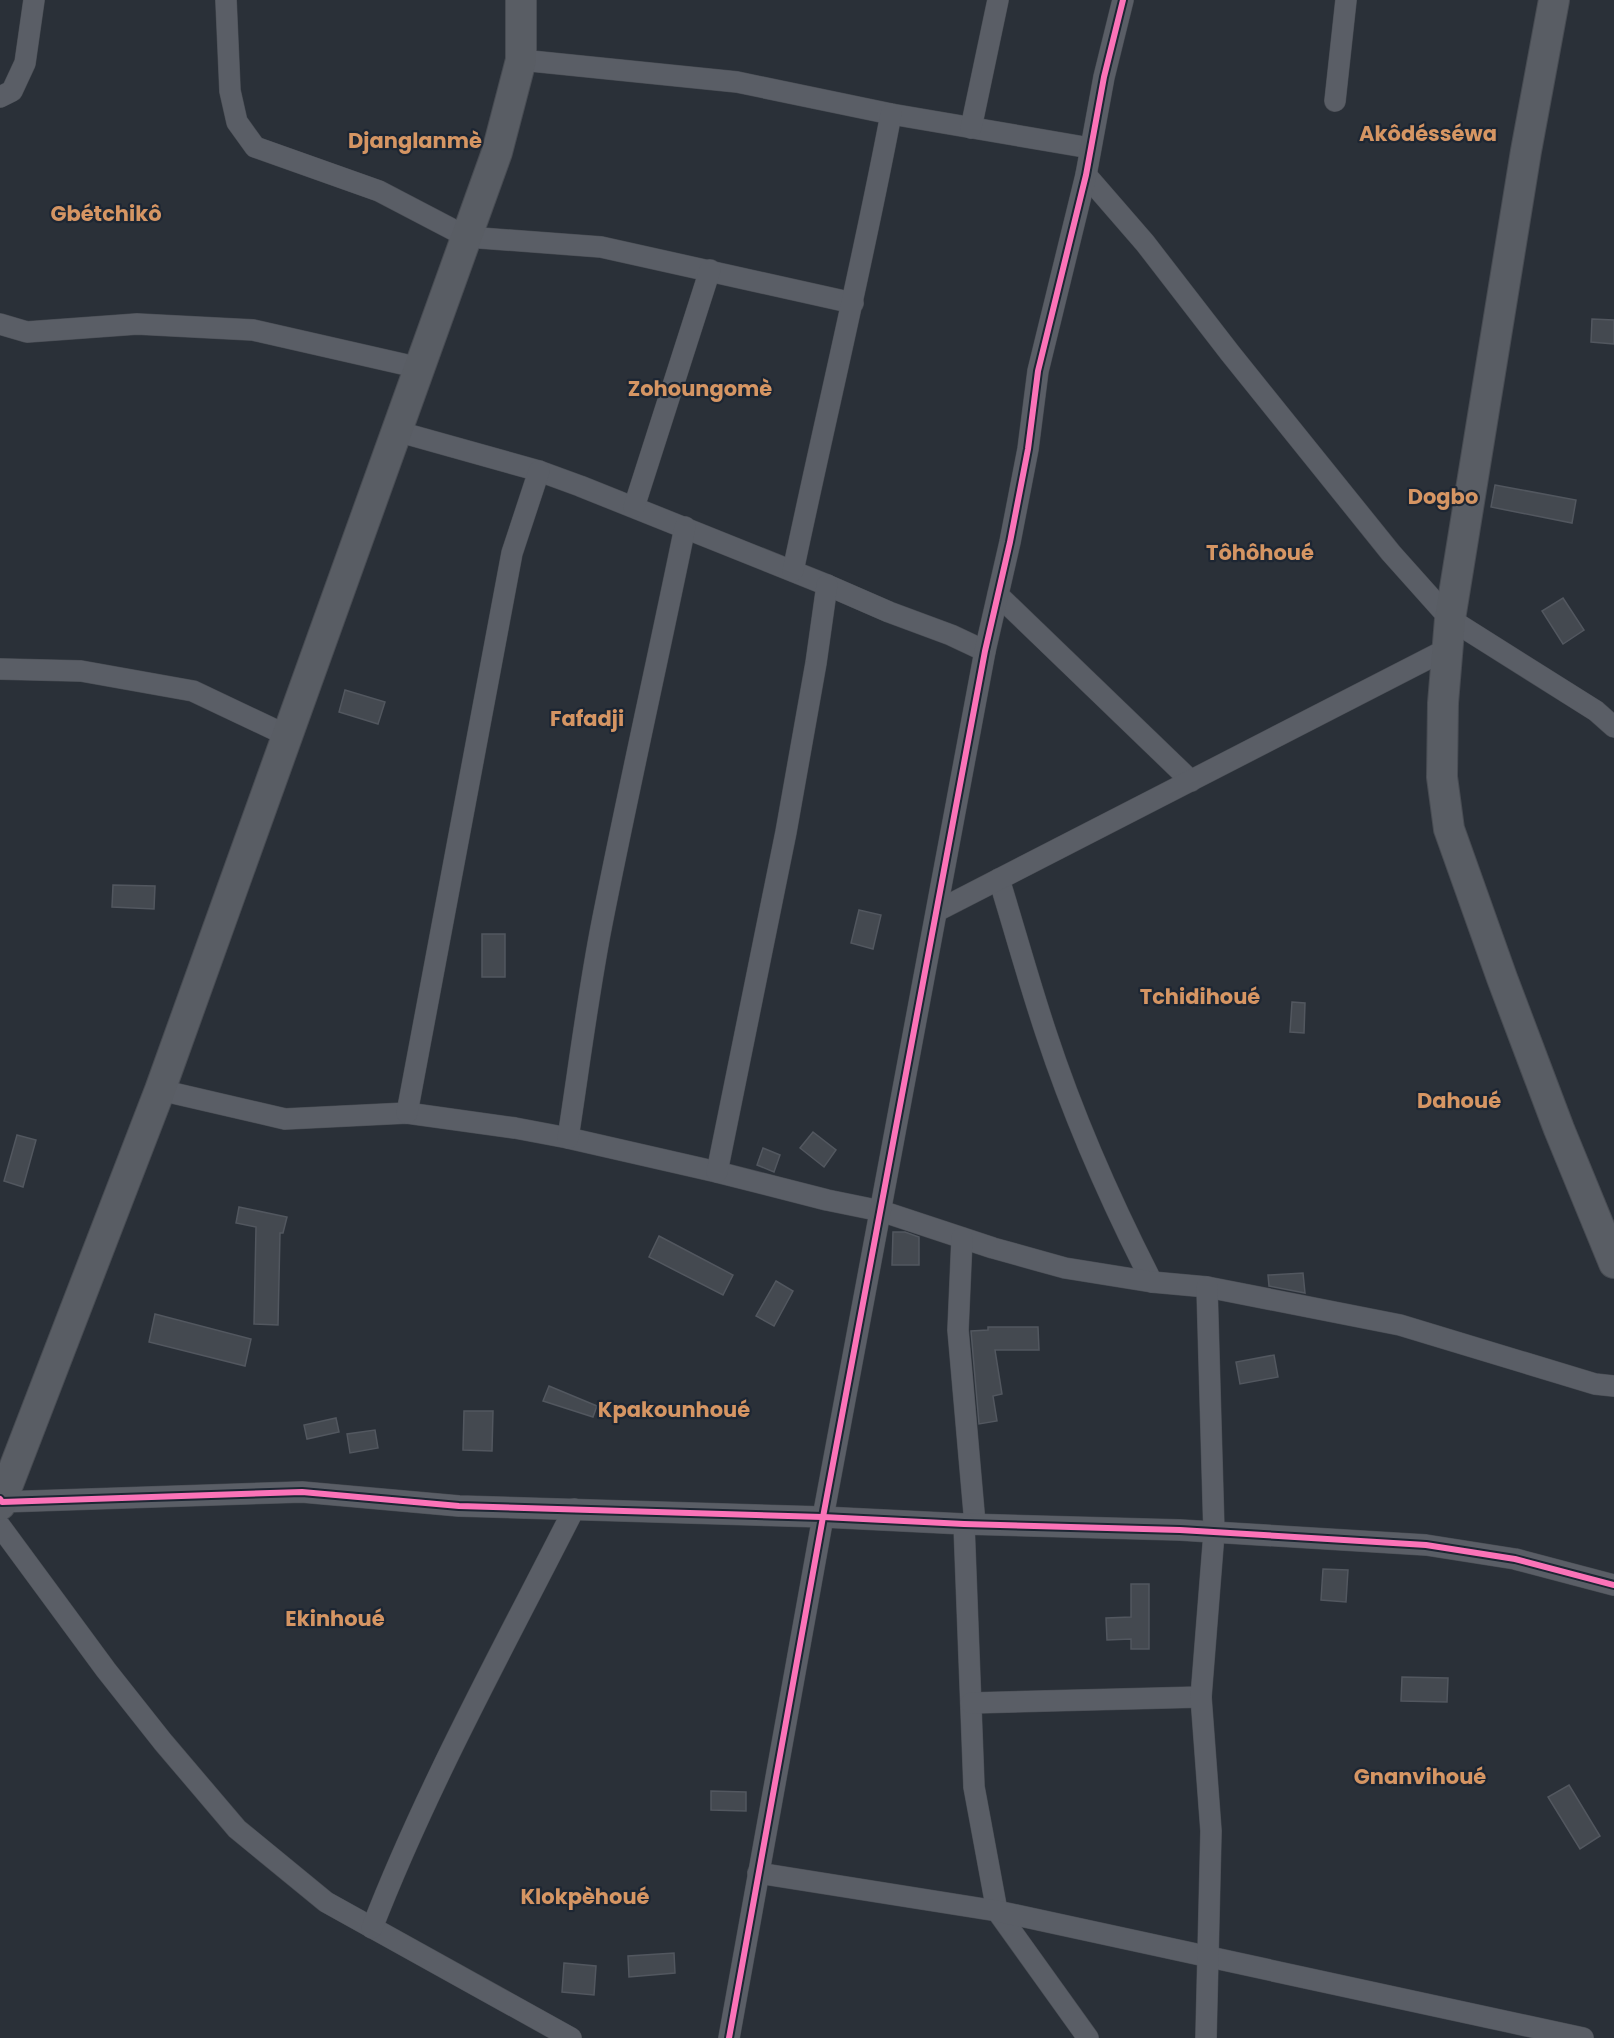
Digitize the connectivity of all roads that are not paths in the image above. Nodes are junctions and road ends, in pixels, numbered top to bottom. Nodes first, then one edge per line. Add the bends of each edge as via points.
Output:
1 (34, 0) edge
2 (226, 0) edge
3 (521, 0) edge
4 (998, 0) edge
5 (1123, 0) edge
6 (1347, 0) edge
7 (1554, 0) edge
8 (521, 60) junction
9 (0, 97) edge
10 (1335, 101) dead end
11 (891, 114) junction
12 (971, 128) junction
13 (1090, 148) junction
14 (1086, 175) junction
15 (467, 237) junction
16 (710, 270) junction
17 (853, 303) junction
18 (0, 324) edge
19 (420, 369) junction
20 (396, 431) junction
21 (538, 471) junction
22 (634, 507) junction
23 (686, 527) junction
24 (793, 571) junction
25 (827, 585) junction
26 (998, 595) junction
27 (1450, 619) junction
28 (1447, 649) junction
29 (985, 651) junction
30 (0, 669) edge
31 (1614, 727) edge
32 (288, 736) junction
33 (1191, 781) junction
34 (999, 879) junction
35 (937, 911) junction
36 (160, 1090) junction
37 (407, 1113) junction
38 (568, 1138) junction
39 (717, 1172) junction
40 (881, 1211) junction
41 (962, 1238) junction
42 (1614, 1263) edge
43 (1152, 1282) junction
44 (1207, 1287) junction
45 (1614, 1386) edge
46 (0, 1508) edge
47 (574, 1509) junction
48 (823, 1517) junction
49 (969, 1524) junction
50 (1214, 1533) junction
51 (1614, 1585) edge
52 (1201, 1697) junction
53 (971, 1703) junction
54 (758, 1873) junction
55 (997, 1911) junction
56 (372, 1928) junction
57 (1208, 1957) junction
58 (571, 2038) edge
59 (729, 2038) edge
60 (1088, 2038) edge
61 (1206, 2038) edge
62 (1583, 2038) edge

1 - 9 street via 26,63 12,91
2 - 15 street via 230,91 237,122 255,147 379,191
3 - 8 main road
4 - 12 street
5 - 13 street
6 - 10 street
7 - 27 main road
8 - 11 street via 737,82
8 - 15 main road via 497,152
11 - 12 street
11 - 17 street
12 - 13 street
13 - 14 street
14 - 26 street via 1038,371 1028,449
14 - 27 street via 1145,243 1391,553
15 - 16 street via 601,247
15 - 19 main road
16 - 17 street
16 - 22 street
17 - 24 street
18 - 19 street via 27,332 138,324 253,330
19 - 20 main road
20 - 21 street
20 - 32 main road
21 - 22 street
21 - 37 street via 512,553
22 - 23 street
23 - 24 street
23 - 38 street via 601,925
24 - 25 street
25 - 29 street
25 - 39 street via 786,832
26 - 29 street
26 - 33 street
27 - 28 main road
27 - 31 street via 1596,711
28 - 33 street
28 - 42 main road via 1442,777 1449,829 1559,1129
29 - 35 street
30 - 32 street via 81,671 193,692
32 - 36 main road
33 - 34 street
34 - 35 street
34 - 43 street via 1046,1034 1075,1112
35 - 40 street
36 - 37 street via 285,1119
36 - 46 main road
37 - 38 street
38 - 39 street
39 - 40 street
40 - 41 street
40 - 48 street
41 - 43 street via 1065,1268
41 - 49 street via 958,1330
43 - 44 street
44 - 45 street via 1400,1325 1595,1384
44 - 50 street
46 - 47 street via 302,1492 459,1506
46 - 56 street via 113,1679 237,1829 326,1902
47 - 48 street
47 - 56 street via 447,1760 393,1873
48 - 49 street
48 - 54 street
49 - 50 street
49 - 53 street
50 - 51 street via 1426,1545 1515,1559
50 - 52 street
52 - 53 street
52 - 57 street via 1211,1831
53 - 55 street via 974,1787
54 - 55 street
54 - 59 street
55 - 57 street
55 - 60 street
56 - 58 street
57 - 61 street
57 - 62 street

